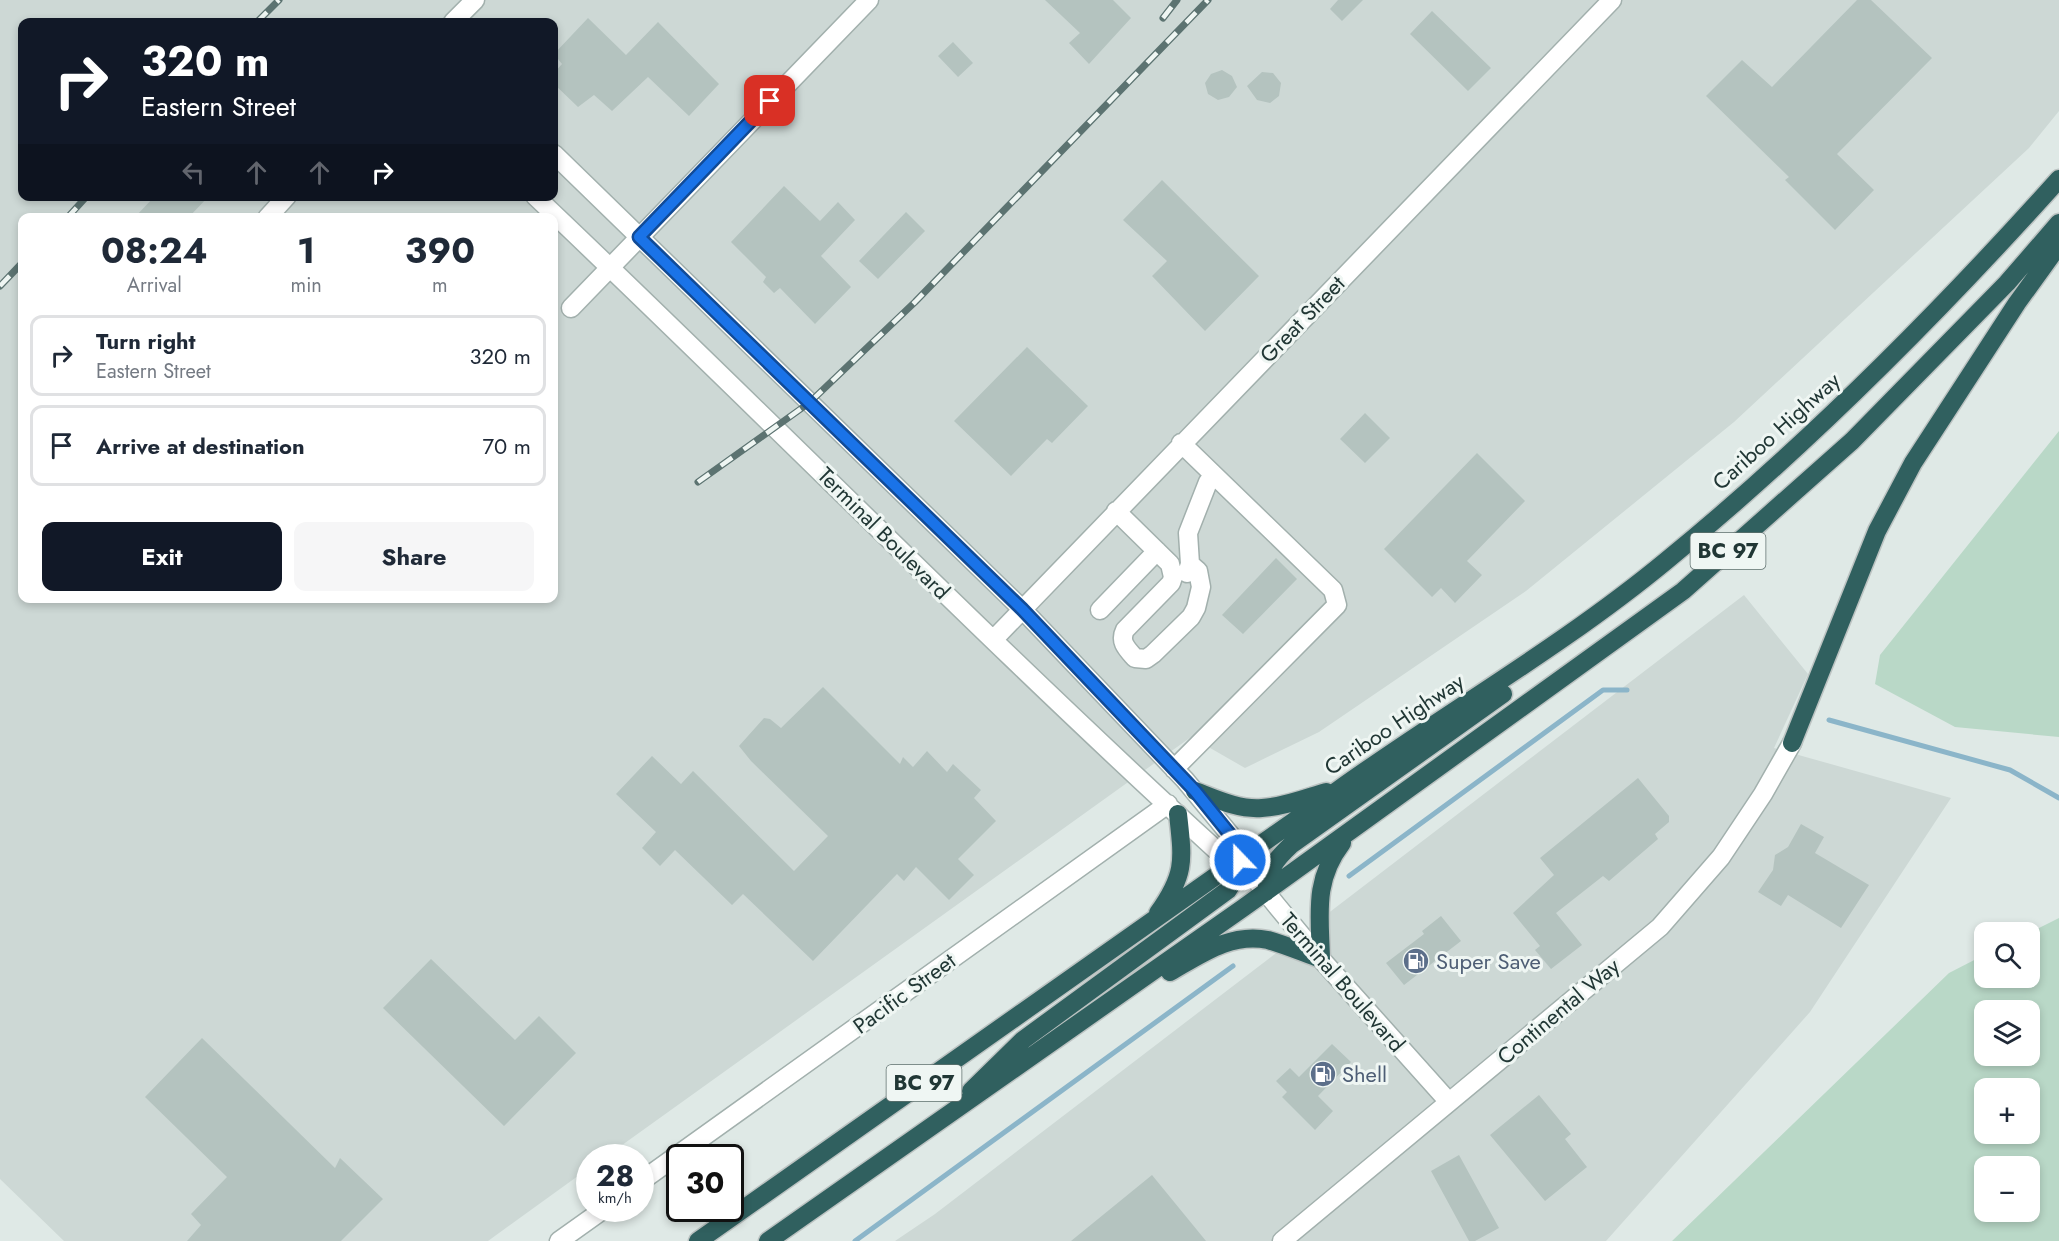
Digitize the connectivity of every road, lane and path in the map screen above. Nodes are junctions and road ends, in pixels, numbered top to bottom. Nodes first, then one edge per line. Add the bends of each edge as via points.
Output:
1 (475, 0) edge
2 (869, 0) edge
3 (1612, 0) edge
4 (457, 18) edge
5 (558, 158) edge
6 (2059, 179) edge
7 (282, 201) edge
8 (540, 201) edge
9 (272, 213) edge
10 (553, 213) edge
11 (558, 218) edge
12 (2059, 223) edge
13 (639, 237) junction
14 (2059, 245) edge
15 (610, 267) junction
16 (571, 308) dead end
17 (1181, 443) junction
18 (1214, 475) junction
19 (1116, 511) junction
20 (1157, 551) junction
21 (1022, 609) junction
22 (1100, 610) dead end
23 (1566, 638) junction
24 (993, 640) junction
25 (1791, 743) joint
26 (1174, 769) junction
27 (1342, 787) junction
28 (1195, 791) junction
29 (1173, 809) junction
30 (1354, 828) junction
31 (1240, 860) junction
32 (1266, 892) junction
33 (1149, 925) junction
34 (1321, 959) junction
35 (1080, 1024) junction
36 (1449, 1102) junction
37 (948, 1117) junction
38 (654, 1172) edge
39 (586, 1222) edge
40 (559, 1241) edge
41 (698, 1241) edge
42 (768, 1241) edge
43 (1282, 1241) edge

1 - 4 street
2 - 13 street
3 - 17 street, Great Street
5 - 13 street, Terminal Boulevard
6 - 23 highway, Cariboo Highway / BC 97 via 1987,260 1833,414 1666,561
7 - 9 street
8 - 10 street, Terminal Boulevard
11 - 15 street, Terminal Boulevard
12 - 30 highway, BC 97 via 2007,283 1852,441 1683,591
13 - 15 street
13 - 21 street, Terminal Boulevard
14 - 25 highway via 1913,463 1877,531
15 - 16 street
15 - 24 street, Terminal Boulevard
17 - 18 street
17 - 19 street, Great Street
18 - 20 street via 1188,533 1190,564 1198,571 1202,588 1196,608 1153,654 1146,659 1135,658 1122,641 1125,630 1173,577 1170,564
18 - 26 street via 1333,590 1337,605
19 - 20 street
19 - 21 street, Great Street
20 - 22 street
21 - 24 street, Great Street
21 - 26 street, Terminal Boulevard
23 - 27 highway, Cariboo Highway / BC 97
23 - 32 highway via 1556,656 1291,845 1268,873
24 - 29 street, Terminal Boulevard
25 - 36 street, Continental Way via 1721,857 1660,927
26 - 28 street, Terminal Boulevard
27 - 28 highway via 1262,809 1233,805
27 - 31 highway, Cariboo Highway / BC 97
28 - 31 street, Terminal Boulevard via 1232,837
29 - 31 street, Terminal Boulevard via 1215,849
29 - 33 highway via 1183,859 1180,877
29 - 38 street, Pacific Street
30 - 32 highway, BC 97
30 - 34 highway via 1330,859 1323,876
31 - 32 street, Terminal Boulevard
31 - 33 highway, Cariboo Highway / BC 97
31 - 37 highway via 1228,890 1023,1040
32 - 34 street, Terminal Boulevard
32 - 35 highway, BC 97
33 - 41 highway, Cariboo Highway / BC 97
34 - 35 highway via 1253,938 1228,942
34 - 36 street, Terminal Boulevard
35 - 37 highway, BC 97
36 - 43 street, Continental Way
37 - 42 highway, BC 97
39 - 40 street

